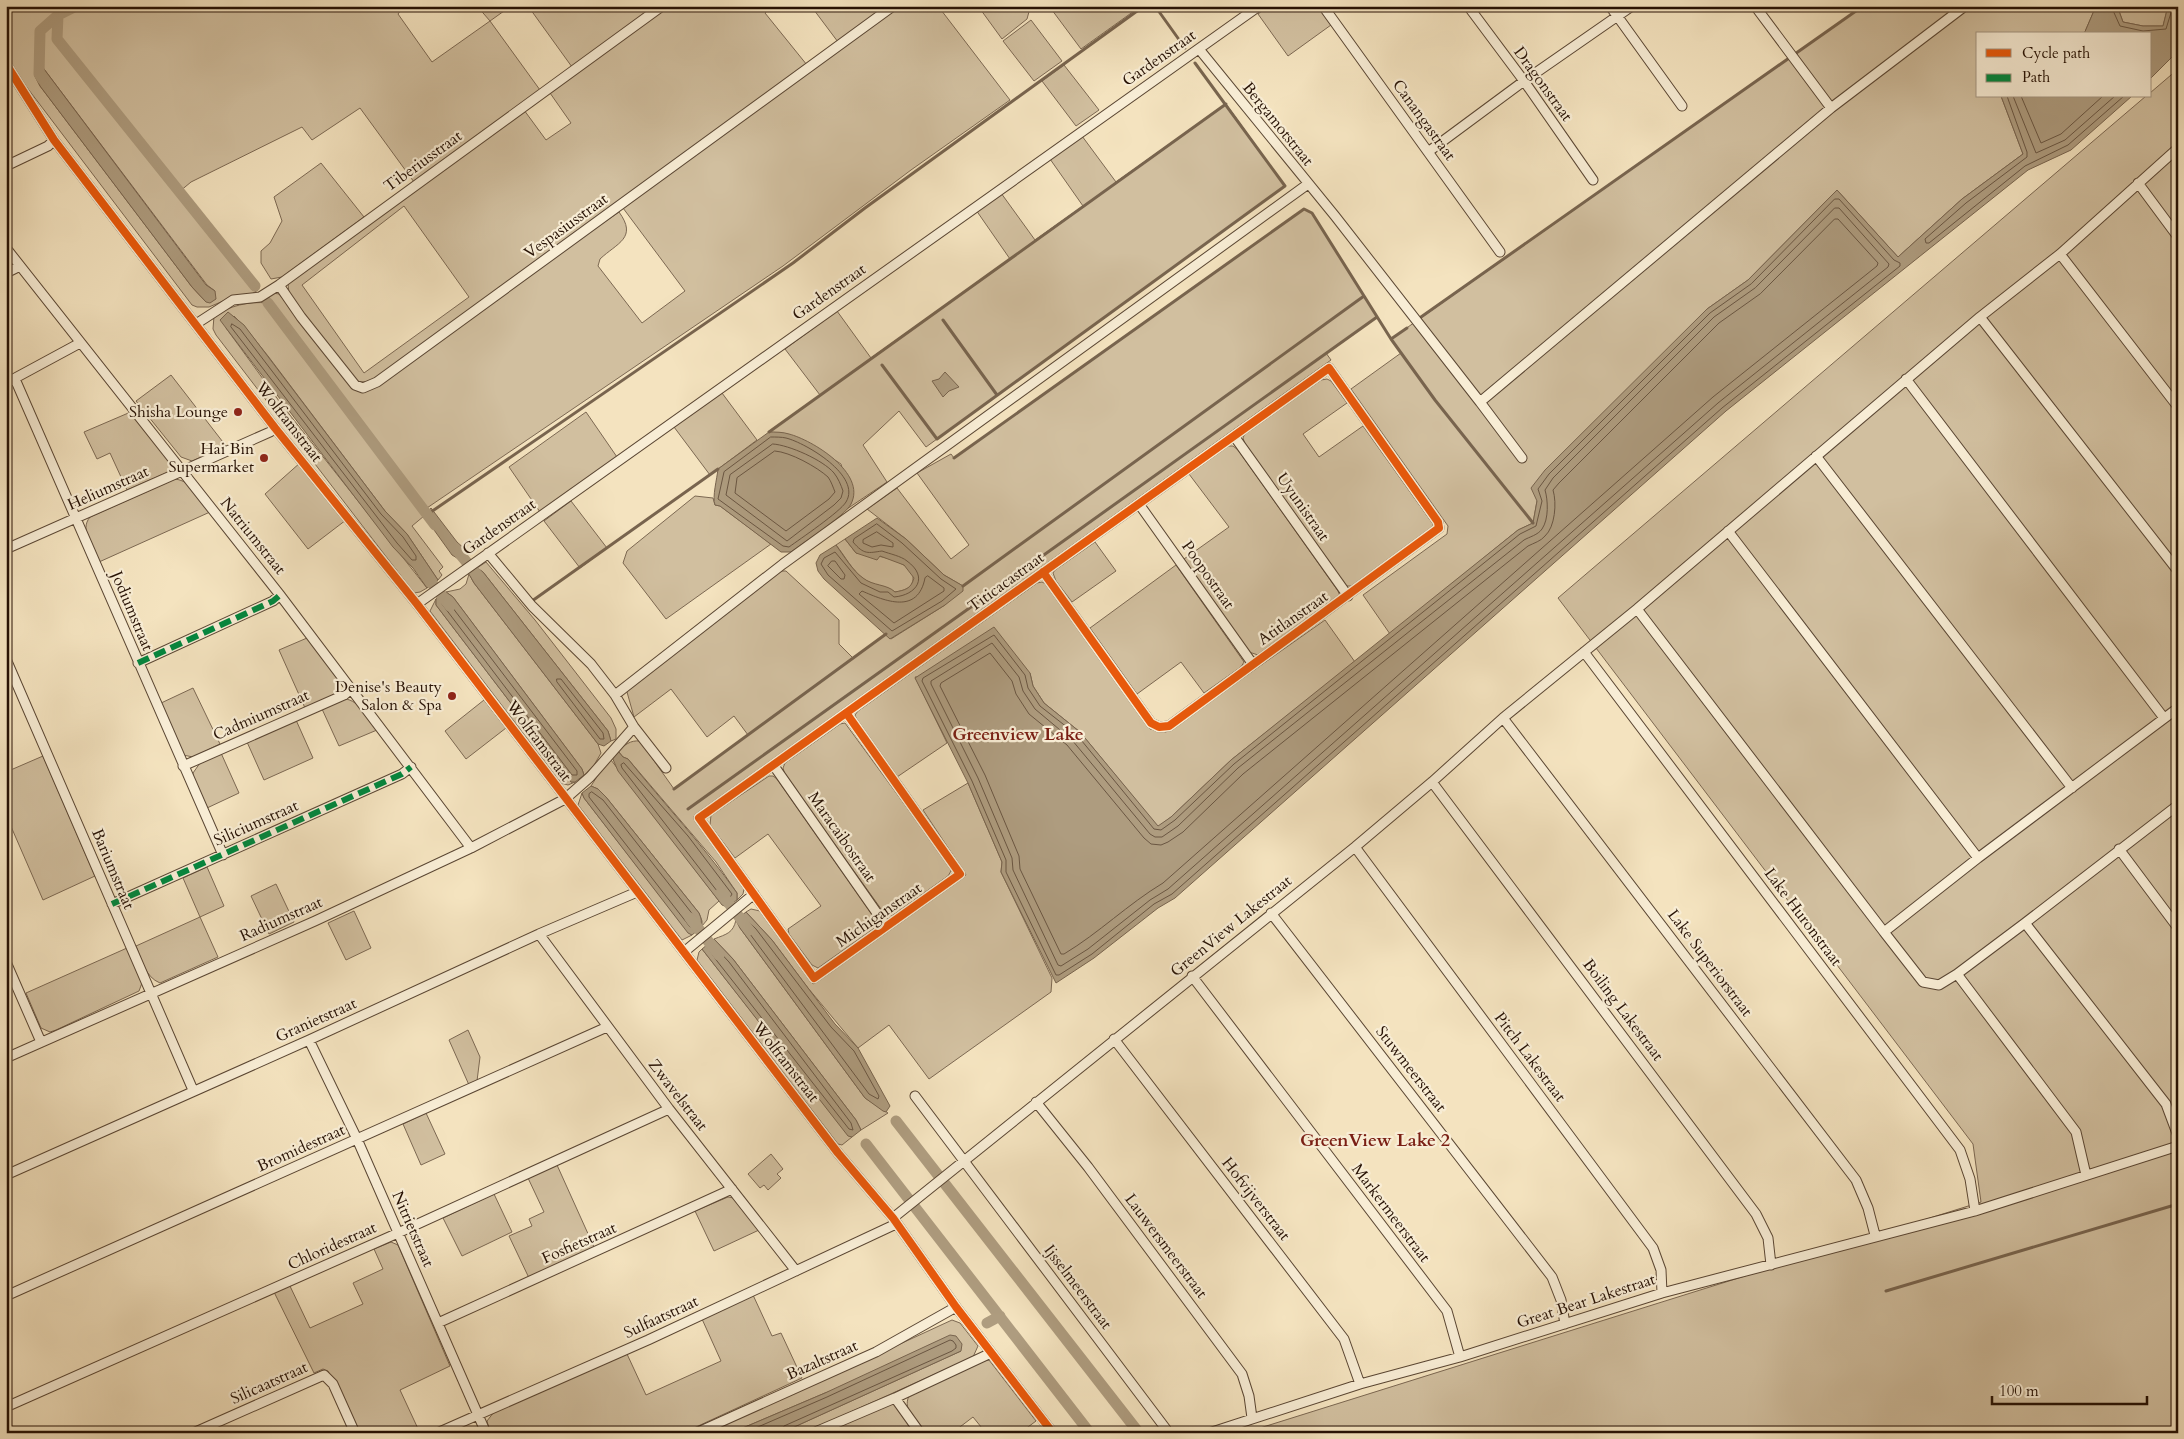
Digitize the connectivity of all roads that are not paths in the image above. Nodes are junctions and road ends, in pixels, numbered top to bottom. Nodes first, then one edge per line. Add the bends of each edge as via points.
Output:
1 (662, 6) edge
2 (893, 6) edge
3 (1259, 6) edge
4 (1323, 6) edge
5 (1468, 6) edge
6 (1610, 6) edge
7 (1632, 6) edge
8 (1755, 6) edge
9 (1965, 6) edge
10 (1617, 17) junction
11 (1199, 48) junction
12 (6, 64) edge
13 (1524, 81) junction
14 (1682, 106) dead end
15 (1831, 108) junction
16 (54, 140) junction
17 (2178, 148) edge
18 (1428, 152) junction
19 (6, 166) edge
20 (1593, 180) dead end
21 (2138, 183) junction
22 (1308, 184) junction
23 (2178, 237) edge
24 (6, 248) edge
25 (1500, 252) dead end
26 (2060, 254) junction
27 (20, 266) junction
28 (6, 273) edge
29 (279, 285) junction
30 (1980, 317) junction
31 (196, 324) junction
32 (80, 343) junction
33 (1329, 368) joint
34 (1906, 379) junction
35 (11, 381) edge
36 (1480, 402) junction
37 (2178, 407) edge
38 (275, 428) junction
39 (1234, 436) junction
40 (1816, 456) junction
41 (1522, 458) dead end
42 (182, 471) junction
43 (1139, 504) junction
44 (76, 518) junction
45 (1728, 531) junction
46 (6, 549) edge
47 (488, 553) junction
48 (2178, 570) edge
49 (1043, 572) junction
50 (280, 595) junction
51 (1348, 596) junction
52 (417, 604) junction
53 (1637, 609) junction
54 (1584, 652) junction
55 (6, 659) edge
56 (138, 663) junction
57 (1252, 663) junction
58 (351, 690) junction
59 (615, 695) junction
60 (2178, 708) edge
61 (847, 714) junction
62 (1503, 718) junction
63 (2164, 718) junction
64 (634, 727) junction
65 (183, 766) junction
66 (774, 766) junction
67 (411, 767) junction
68 (666, 768) dead end
69 (1432, 782) junction
70 (2072, 788) junction
71 (565, 799) junction
72 (2178, 805) edge
73 (699, 818) joint
74 (1355, 847) junction
75 (471, 848) junction
76 (2119, 849) junction
77 (223, 855) junction
78 (1978, 858) junction
79 (637, 892) junction
80 (754, 894) junction
81 (112, 904) junction
82 (1271, 913) junction
83 (2024, 923) junction
84 (886, 926) junction
85 (2178, 928) edge
86 (1884, 932) junction
87 (539, 934) junction
88 (684, 952) junction
89 (6, 962) edge
90 (1956, 974) junction
91 (1192, 976) junction
92 (151, 992) junction
93 (607, 1027) junction
94 (1114, 1039) junction
95 (309, 1040) junction
96 (41, 1042) junction
97 (6, 1058) edge
98 (193, 1090) junction
99 (915, 1096) dead end
100 (1036, 1102) junction
101 (669, 1109) junction
102 (2178, 1136) edge
103 (357, 1139) junction
104 (2178, 1146) edge
105 (963, 1159) junction
106 (2086, 1174) junction
107 (6, 1175) edge
108 (732, 1189) junction
109 (1975, 1211) junction
110 (895, 1219) junction
111 (398, 1233) junction
112 (1875, 1236) junction
113 (1771, 1265) junction
114 (796, 1271) junction
115 (1662, 1293) junction
116 (6, 1296) edge
117 (956, 1307) junction
118 (438, 1323) junction
119 (1565, 1324) junction
120 (990, 1353) junction
121 (1460, 1357) junction
122 (1360, 1384) junction
123 (895, 1398) junction
124 (6, 1407) edge
125 (478, 1414) junction
126 (1252, 1418) junction
127 (193, 1433) edge
128 (355, 1433) edge
129 (437, 1433) edge
130 (486, 1433) edge
131 (696, 1433) edge
132 (813, 1433) edge
133 (920, 1433) edge
134 (1054, 1433) edge
135 (1169, 1433) edge
136 (1209, 1433) edge

1 - 29 street, Tiberiusstraat
2 - 29 street, Vespasiusstraat via 377,382 363,388 355,384
3 - 11 street, Gardenstraat
4 - 18 street, Canangastraat
5 - 13 street, Dragonstraat
6 - 10 street
7 - 10 street
8 - 15 street
9 - 15 street
10 - 13 street
10 - 14 street
11 - 22 street, Bergamotstraat
11 - 47 street, Gardenstraat
12 - 16 street, Wolframstraat
13 - 18 street
13 - 20 street, Dragonstraat
15 - 36 street
16 - 19 street
16 - 31 street, Wolframstraat
17 - 21 street, GreenView Lakestraat
18 - 25 street, Canangastraat
21 - 23 street
21 - 26 street, GreenView Lakestraat
22 - 36 street, Bergamotstraat
22 - 59 street via 783,564
24 - 27 street, Natriumstraat
26 - 30 street, GreenView Lakestraat
26 - 37 street
27 - 28 street
27 - 32 street, Natriumstraat
29 - 31 street, Tiberiusstraat via 260,297 233,300
30 - 34 street, GreenView Lakestraat
30 - 48 street
31 - 38 street, Wolframstraat
32 - 35 street
32 - 42 street, Natriumstraat
33 - 39 street, Titicacastraat
33 - 51 street, Atitlanstraat via 1440,528
34 - 40 street, GreenView Lakestraat
34 - 63 street
35 - 44 street, Jodiumstraat
36 - 41 street, Bergamotstraat
38 - 42 street, Heliumstraat
38 - 52 street, Wolframstraat
39 - 43 street, Titicacastraat
39 - 51 street, Uyunistraat
40 - 45 street, GreenView Lakestraat
40 - 70 street
42 - 44 street, Heliumstraat
42 - 50 street, Natriumstraat
43 - 49 street, Titicacastraat
43 - 57 street, Poopostraat
44 - 46 street, Heliumstraat
44 - 56 street, Jodiumstraat
45 - 53 street, GreenView Lakestraat
45 - 78 street
47 - 52 street, Gardenstraat
47 - 59 street via 532,606 591,664
49 - 57 street, Atitlanstraat via 1152,723 1159,727 1169,726
49 - 61 street, Titicacastraat
50 - 56 street
50 - 58 street, Natriumstraat
51 - 57 street, Atitlanstraat
52 - 71 street, Wolframstraat
53 - 54 street, GreenView Lakestraat
53 - 86 street
54 - 62 street, GreenView Lakestraat
54 - 109 street, Lake Huronstraat via 1960,1150 1970,1179
55 - 81 street, Bariumstraat
56 - 65 street, Jodiumstraat
58 - 65 street, Cadmiumstraat
58 - 67 street, Natriumstraat
59 - 64 street
60 - 63 street
61 - 66 street, Titicacastraat
61 - 84 street, Michiganstraat via 960,874
62 - 69 street, GreenView Lakestraat
62 - 112 street, Lake Superiorstraat via 1856,1180
63 - 70 street
64 - 68 street
64 - 71 street, Radiumstraat via 590,777
65 - 77 street, Jodiumstraat
66 - 73 street, Titicacastraat
66 - 84 street, Maracaibostraat
67 - 75 street, Natriumstraat
67 - 77 street, Siliciumstraat via 402,774
69 - 74 street, GreenView Lakestraat
69 - 113 street, Boiling Lakestraat via 1756,1214 1768,1238
70 - 78 street
71 - 75 street, Radiumstraat
71 - 79 street, Wolframstraat
72 - 76 street
73 - 80 street, Michiganstraat
74 - 82 street, GreenView Lakestraat
74 - 115 street, Pitch Lakestraat via 1653,1248 1661,1270
75 - 92 street, Radiumstraat
76 - 83 street
76 - 85 street
77 - 81 street, Siliciumstraat
78 - 86 street
79 - 87 street, Granietstraat
79 - 88 street, Wolframstraat
80 - 84 street, Michiganstraat via 814,978
80 - 88 street
81 - 92 street, Bariumstraat
82 - 91 street, GreenView Lakestraat
82 - 119 street, Stuwmeerstraat via 1552,1277 1561,1300
83 - 90 street
83 - 102 street via 2166,1104
86 - 90 street via 1923,982 1939,985
87 - 93 street, Zwavelstraat
87 - 95 street, Granietstraat
88 - 110 street, Wolframstraat via 838,1153
89 - 96 street
90 - 106 street via 2076,1132
91 - 94 street, GreenView Lakestraat
91 - 121 street, Markermeerstraat via 1447,1310
92 - 96 street, Radiumstraat
92 - 98 street, Bariumstraat
93 - 101 street, Zwavelstraat
93 - 103 street, Bromidestraat
94 - 100 street, GreenView Lakestraat
94 - 122 street, Hofvijverstraat via 1344,1339
95 - 98 street, Granietstraat
95 - 103 street, Nitrietstraat
96 - 97 street, Radiumstraat
98 - 107 street, Granietstraat
99 - 105 street, Ijsselmeerstraat
100 - 105 street, GreenView Lakestraat
100 - 126 street, Lauwersmeerstraat via 1242,1374
101 - 108 street, Zwavelstraat
101 - 111 street, Chloridestraat
103 - 111 street, Nitrietstraat
103 - 116 street, Bromidestraat
104 - 106 street, Great Bear Lakestraat
105 - 110 street, GreenView Lakestraat
105 - 135 street, Ijsselmeerstraat
106 - 109 street, Great Bear Lakestraat
108 - 114 street, Zwavelstraat
108 - 118 street, Fosfietstraat
109 - 112 street, Great Bear Lakestraat
110 - 114 street, Sulfaatstraat
110 - 117 street, Wolframstraat
111 - 118 street, Nitrietstraat
111 - 124 street, Chloridestraat
112 - 113 street, Great Bear Lakestraat
113 - 115 street, Great Bear Lakestraat
114 - 125 street, Sulfaatstraat
115 - 119 street, Great Bear Lakestraat
117 - 120 street, Wolframstraat
117 - 131 street, Bazaltstraat via 876,1352
118 - 125 street, Nitrietstraat
119 - 121 street, Great Bear Lakestraat
120 - 123 street
120 - 134 street, Wolframstraat
121 - 122 street, Great Bear Lakestraat
122 - 126 street, Great Bear Lakestraat
123 - 132 street
123 - 133 street
125 - 129 street, Sulfaatstraat
125 - 130 street, Nitrietstraat
126 - 136 street, Great Bear Lakestraat
127 - 128 street, Silicaatstraat via 324,1376 333,1384

